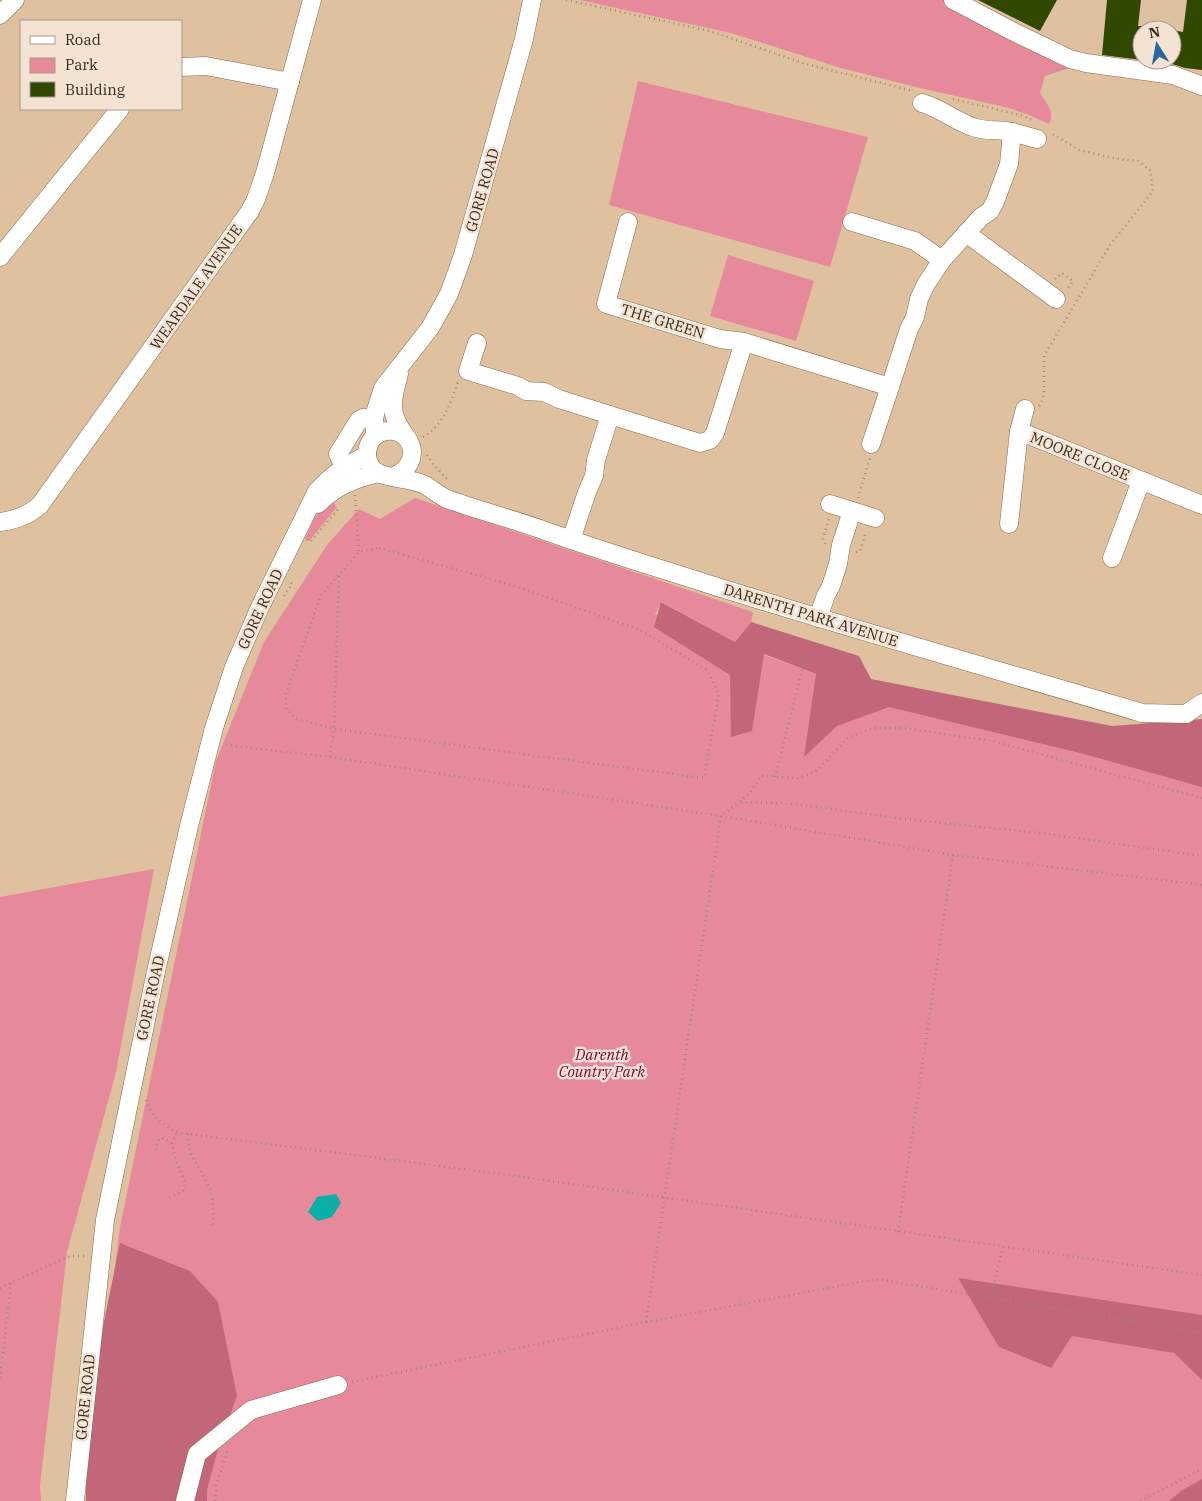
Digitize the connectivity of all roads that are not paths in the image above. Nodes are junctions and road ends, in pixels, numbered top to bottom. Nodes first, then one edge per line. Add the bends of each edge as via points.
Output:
1 (16, 0) edge
2 (312, 0) edge
3 (532, 0) edge
4 (953, 0) edge
5 (0, 15) edge
6 (182, 67) edge
7 (290, 82) junction
8 (1202, 86) edge
9 (921, 98) road end
10 (119, 110) edge
11 (1012, 132) junction
12 (1042, 135) road end
13 (628, 222) dead end
14 (852, 222) dead end
15 (966, 233) junction
16 (0, 256) edge
17 (942, 260) junction
18 (1060, 297) road end
19 (744, 342) junction
20 (477, 343) dead end
21 (400, 367) junction
22 (890, 387) junction
23 (1025, 409) road end
24 (610, 415) junction
25 (375, 427) junction
26 (1019, 431) junction
27 (414, 438) junction
28 (870, 450) road end
29 (367, 455) junction
30 (412, 460) junction
31 (344, 467) junction
32 (386, 475) junction
33 (1141, 481) junction
34 (424, 484) junction
35 (830, 504) dead end
36 (1202, 505) edge
37 (852, 511) junction
38 (306, 516) junction
39 (875, 518) dead end
40 (0, 522) edge
41 (1009, 524) dead end
42 (571, 540) junction
43 (1112, 558) dead end
44 (818, 618) junction
45 (1202, 702) edge
46 (338, 1385) road end
47 (75, 1501) edge
48 (186, 1501) edge

1 - 5 street
2 - 7 street, WEARDALE AVENUE
3 - 21 street, GORE ROAD via 524,39 449,294 430,328
4 - 8 street via 1070,59 1173,74
6 - 7 street via 206,66
7 - 40 street, WEARDALE AVENUE via 265,173 250,211 40,505 23,517
9 - 11 street via 953,119 976,128
10 - 16 street
11 - 12 street
11 - 15 street via 1009,164 995,202
13 - 19 street, THE GREEN via 606,304 720,339
14 - 17 street via 918,242
15 - 17 street
15 - 18 street
17 - 22 street via 921,294
19 - 22 street, THE GREEN
19 - 24 street via 711,444
20 - 24 street via 468,370 526,391 544,392 555,403
21 - 25 street, GORE ROAD via 378,400
21 - 27 street, GORE ROAD via 393,411 396,423
22 - 28 street
23 - 26 street, MOORE CLOSE
24 - 42 street via 594,476
25 - 27 street via 383,432 392,431
25 - 29 street
25 - 31 street via 363,418 359,420 338,454
26 - 33 street, MOORE CLOSE
26 - 41 street, MOORE CLOSE
27 - 30 street
29 - 31 street, GORE ROAD
29 - 32 street via 369,465
30 - 32 street via 402,473
30 - 34 street, DARENTH PARK AVENUE
31 - 38 street, GORE ROAD via 317,491
32 - 34 street, DARENTH PARK AVENUE
32 - 38 street, GORE ROAD via 356,479 336,488
33 - 36 street, MOORE CLOSE
33 - 43 street, MOORE CLOSE
34 - 42 street, DARENTH PARK AVENUE via 444,498
35 - 37 street
37 - 39 street
37 - 44 street via 838,564
38 - 47 street, GORE ROAD via 247,634 214,728 189,826 154,976 110,1196
42 - 44 street, DARENTH PARK AVENUE
44 - 45 street, DARENTH PARK AVENUE via 1142,713 1186,714
46 - 48 street via 251,1410 197,1454

